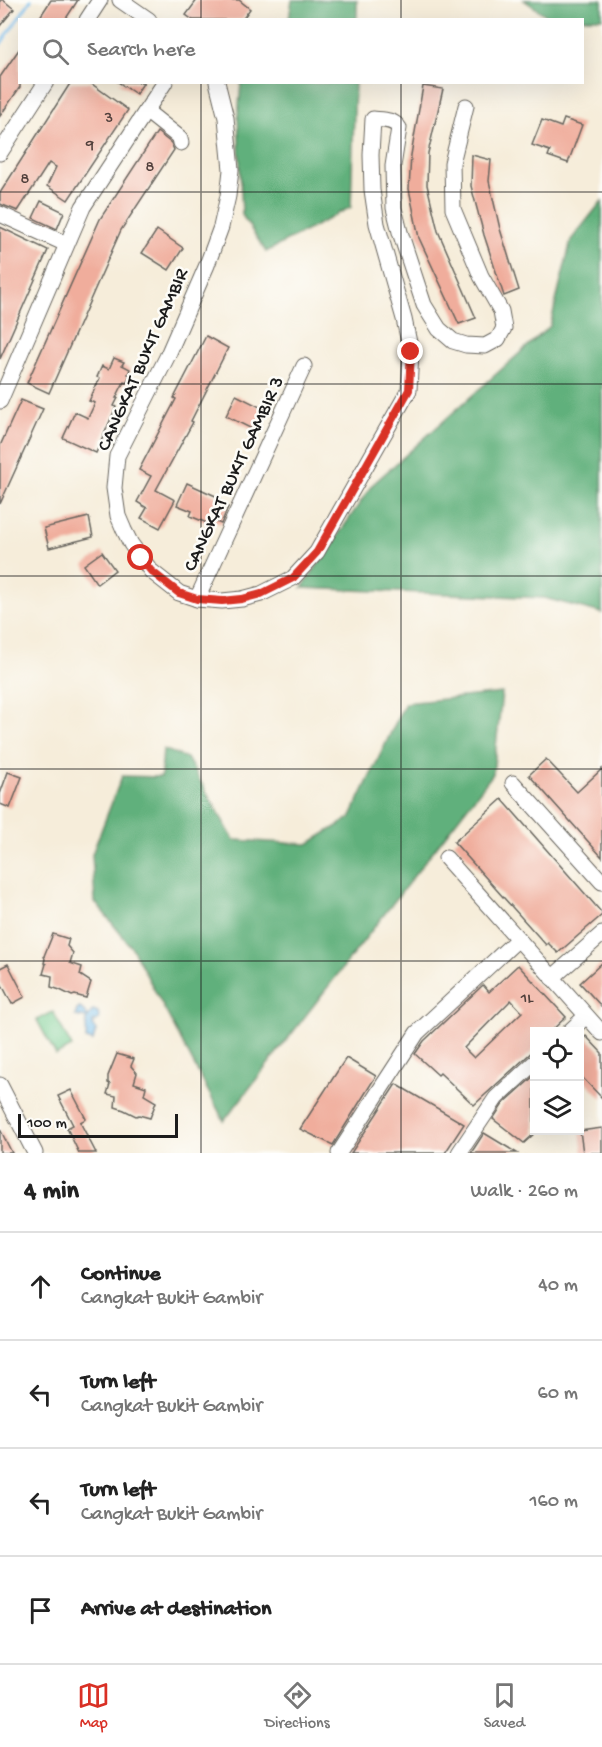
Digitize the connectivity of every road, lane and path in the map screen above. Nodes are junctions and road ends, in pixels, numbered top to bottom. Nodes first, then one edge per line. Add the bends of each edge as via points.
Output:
1 (100, 0) edge
2 (120, 0) edge
3 (88, 18) edge
4 (146, 18) edge
5 (45, 84) edge
6 (164, 84) edge
7 (218, 84) edge
8 (466, 106) dead end
9 (146, 111) junction
10 (181, 143) dead end
11 (0, 153) edge
12 (0, 214) edge
13 (66, 244) junction
14 (304, 366) dead end
15 (2, 392) edge
16 (197, 599) junction
17 (513, 783) dead end
18 (446, 858) dead end
19 (602, 882) edge
20 (602, 934) edge
21 (518, 939) junction
22 (552, 978) junction
23 (586, 1016) junction
24 (574, 1027) edge
25 (602, 1033) edge
26 (530, 1067) edge
27 (0, 1085) edge
28 (35, 1153) edge
29 (339, 1153) edge
30 (459, 1153) edge

1 - 3 street
2 - 4 street
5 - 11 street
6 - 9 street
7 - 16 street, CANGKAT BUKIT GAMBIR via 226,118 231,170 221,227 114,471 118,516 131,544 165,583
8 - 16 street, CANGKAT BUKIT GAMBIR via 452,163 453,209 481,276 501,311 504,328 498,339 485,346 453,340 439,329 424,304 394,208 393,166 399,128 393,122 373,119 372,189 377,224 411,352 409,390 317,552 293,578 242,599
9 - 10 street via 180,138
9 - 13 street via 83,207
12 - 13 street
13 - 15 street
14 - 16 street, CANGKAT BUKIT GAMBIR 3
17 - 19 street
18 - 21 street
20 - 22 street
21 - 22 street
21 - 29 street via 417,1033
22 - 23 street
23 - 24 street
23 - 25 street
26 - 30 street via 496,1098
27 - 28 street

